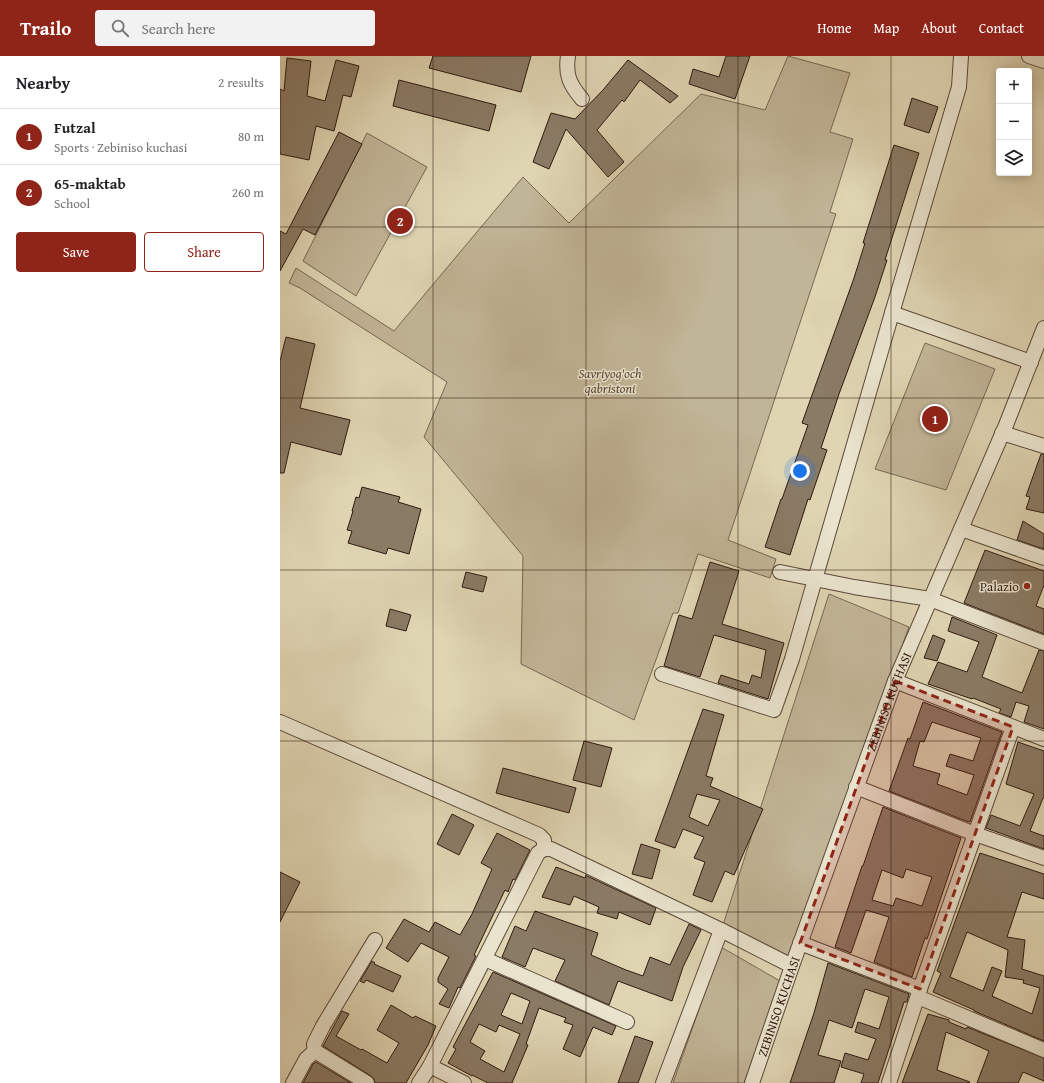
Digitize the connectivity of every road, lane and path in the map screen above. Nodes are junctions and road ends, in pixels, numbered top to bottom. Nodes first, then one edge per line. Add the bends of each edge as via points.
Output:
1 (568, 56) edge
2 (961, 56) edge
3 (1029, 56) edge
4 (1044, 61) edge
5 (582, 99) dead end
6 (892, 313) junction
7 (1044, 328) edge
8 (1031, 362) junction
9 (1002, 433) junction
10 (1044, 446) edge
11 (961, 529) junction
12 (1044, 558) edge
13 (780, 572) dead end
14 (816, 579) junction
15 (930, 599) junction
16 (1044, 644) edge
17 (662, 674) dead end
18 (895, 682) junction
19 (280, 722) edge
20 (1013, 727) junction
21 (1044, 739) edge
22 (856, 787) junction
23 (975, 834) junction
24 (544, 848) junction
25 (1044, 858) edge
26 (721, 930) junction
27 (376, 940) dead end
28 (800, 943) junction
29 (485, 959) junction
30 (792, 966) junction
31 (919, 993) junction
32 (628, 1022) dead end
33 (1044, 1050) edge
34 (315, 1051) junction
35 (430, 1066) junction
36 (293, 1083) edge
37 (368, 1083) edge
38 (419, 1083) edge
39 (464, 1083) edge
40 (663, 1083) edge
41 (752, 1083) edge
42 (889, 1083) edge

1 - 5 street via 566,65 571,87
2 - 6 street via 959,87
3 - 4 street
6 - 8 street
6 - 14 street
7 - 8 street, ZEBINISO KUCHASI
8 - 9 street, ZEBINISO KUCHASI
9 - 10 street
9 - 11 street, ZEBINISO KUCHASI
11 - 12 street
11 - 15 street, ZEBINISO KUCHASI
13 - 14 street
14 - 15 street
14 - 17 street via 774,710
15 - 16 street
15 - 18 street, ZEBINISO KUCHASI
18 - 20 street
18 - 22 street, ZEBINISO KUCHASI
19 - 24 street via 539,835 544,840
20 - 21 street
20 - 23 street
22 - 23 street
22 - 28 street, ZEBINISO KUCHASI
23 - 25 street
23 - 31 street
24 - 26 street via 551,849
24 - 29 street via 538,853
26 - 30 street
26 - 40 street
27 - 34 street via 322,1026 314,1044
28 - 30 street, ZEBINISO KUCHASI
28 - 31 street
29 - 32 street
29 - 35 street
30 - 41 street, ZEBINISO KUCHASI
31 - 33 street
31 - 42 street
34 - 36 street via 306,1059
34 - 37 street
35 - 38 street
35 - 39 street

